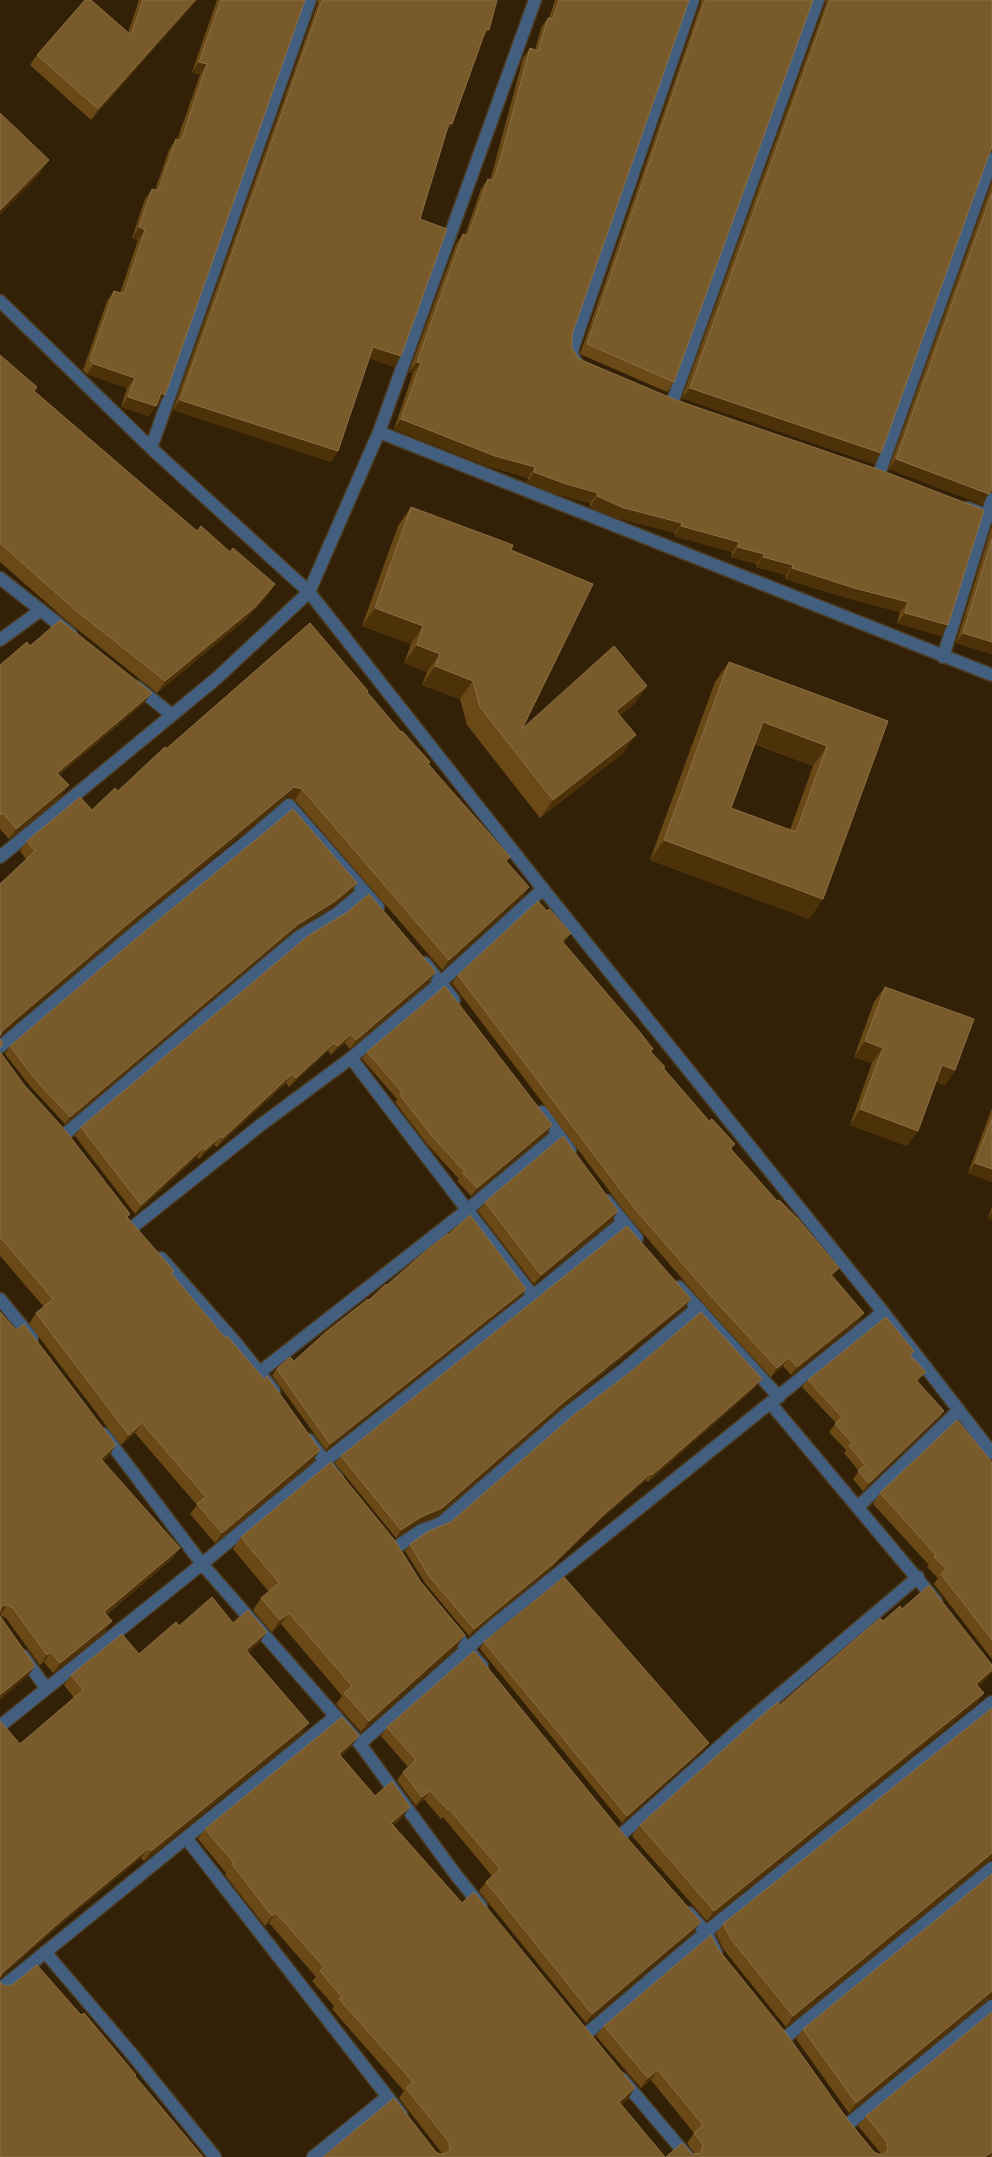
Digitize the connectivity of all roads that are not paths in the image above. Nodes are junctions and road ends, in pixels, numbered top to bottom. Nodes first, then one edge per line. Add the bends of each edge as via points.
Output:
1 (310, 0) edge
2 (535, 0) edge
3 (693, 0) edge
4 (818, 0) edge
5 (992, 159) edge
6 (0, 301) edge
7 (593, 370) edge
8 (672, 403) edge
9 (379, 432) junction
10 (151, 448) junction
11 (879, 474) edge
12 (992, 499) edge
13 (959, 505) edge
14 (989, 516) edge
15 (0, 578) edge
16 (309, 592) junction
17 (41, 610) junction
18 (0, 640) edge
19 (80, 641) edge
20 (943, 657) junction
21 (992, 675) edge
22 (126, 678) edge
23 (172, 715) junction
24 (0, 857) edge
25 (544, 889) junction
26 (364, 890) junction
27 (383, 913) edge
28 (415, 952) edge
29 (441, 982) junction
30 (464, 1012) edge
31 (0, 1047) edge
32 (351, 1058) junction
33 (535, 1104) edge
34 (558, 1134) junction
35 (74, 1148) edge
36 (576, 1158) edge
37 (599, 1190) edge
38 (467, 1210) junction
39 (622, 1222) junction
40 (134, 1226) edge
41 (153, 1248) edge
42 (648, 1250) edge
43 (672, 1279) edge
44 (533, 1296) junction
45 (0, 1299) edge
46 (697, 1308) junction
47 (883, 1312) junction
48 (41, 1350) edge
49 (260, 1372) junction
50 (775, 1400) junction
51 (281, 1402) edge
52 (959, 1410) junction
53 (98, 1426) edge
54 (302, 1432) edge
55 (992, 1453) edge
56 (324, 1462) junction
57 (347, 1491) edge
58 (858, 1506) junction
59 (394, 1550) edge
60 (202, 1564) junction
61 (918, 1578) junction
62 (946, 1614) edge
63 (443, 1618) edge
64 (17, 1648) edge
65 (467, 1649) junction
66 (492, 1677) edge
67 (46, 1688) junction
68 (992, 1702) edge
69 (336, 1716) junction
70 (0, 1726) edge
71 (360, 1744) junction
72 (621, 1835) edge
73 (186, 1838) junction
74 (992, 1868) edge
75 (680, 1902) edge
76 (486, 1913) edge
77 (706, 1932) junction
78 (45, 1952) junction
79 (723, 1962) edge
80 (0, 1988) edge
81 (992, 2006) edge
82 (585, 2035) edge
83 (785, 2038) edge
84 (611, 2065) edge
85 (387, 2097) junction
86 (838, 2112) edge
87 (847, 2124) junction
88 (411, 2127) edge
89 (858, 2138) edge
90 (215, 2157) edge
91 (312, 2157) edge
92 (688, 2157) edge

1 - 10 street
2 - 9 street
3 - 7 street via 572,347 576,362
4 - 8 street
5 - 11 street
6 - 10 street
9 - 16 street
9 - 20 street
10 - 16 street
12 - 14 street
13 - 14 street
14 - 20 street
15 - 17 street
16 - 23 street
16 - 25 street
17 - 18 street
17 - 19 street
20 - 21 street
22 - 23 street
23 - 24 street
25 - 29 street
25 - 47 street
26 - 27 street
26 - 31 street via 289,805
26 - 35 street via 334,915 297,938 60,1131
28 - 29 street
29 - 30 street
29 - 32 street
32 - 38 street
32 - 40 street
33 - 34 street
34 - 36 street
34 - 38 street
37 - 39 street
38 - 44 street
38 - 49 street
39 - 42 street
39 - 44 street
41 - 49 street
43 - 46 street
44 - 56 street
45 - 48 street
46 - 50 street
46 - 59 street via 565,1415 441,1523 420,1531
47 - 50 street
47 - 52 street
49 - 51 street
50 - 58 street
50 - 65 street
52 - 55 street
52 - 58 street
53 - 60 street
54 - 56 street
56 - 57 street
56 - 60 street
58 - 61 street
60 - 67 street
60 - 69 street
61 - 62 street
61 - 72 street via 740,1728
63 - 65 street
64 - 67 street
65 - 66 street
65 - 71 street
67 - 70 street
68 - 77 street
69 - 71 street
69 - 73 street
71 - 76 street
73 - 78 street
73 - 85 street
74 - 83 street
75 - 77 street
77 - 79 street
77 - 82 street
78 - 80 street
78 - 90 street
81 - 87 street
84 - 92 street
85 - 88 street
85 - 91 street
86 - 87 street
87 - 89 street

